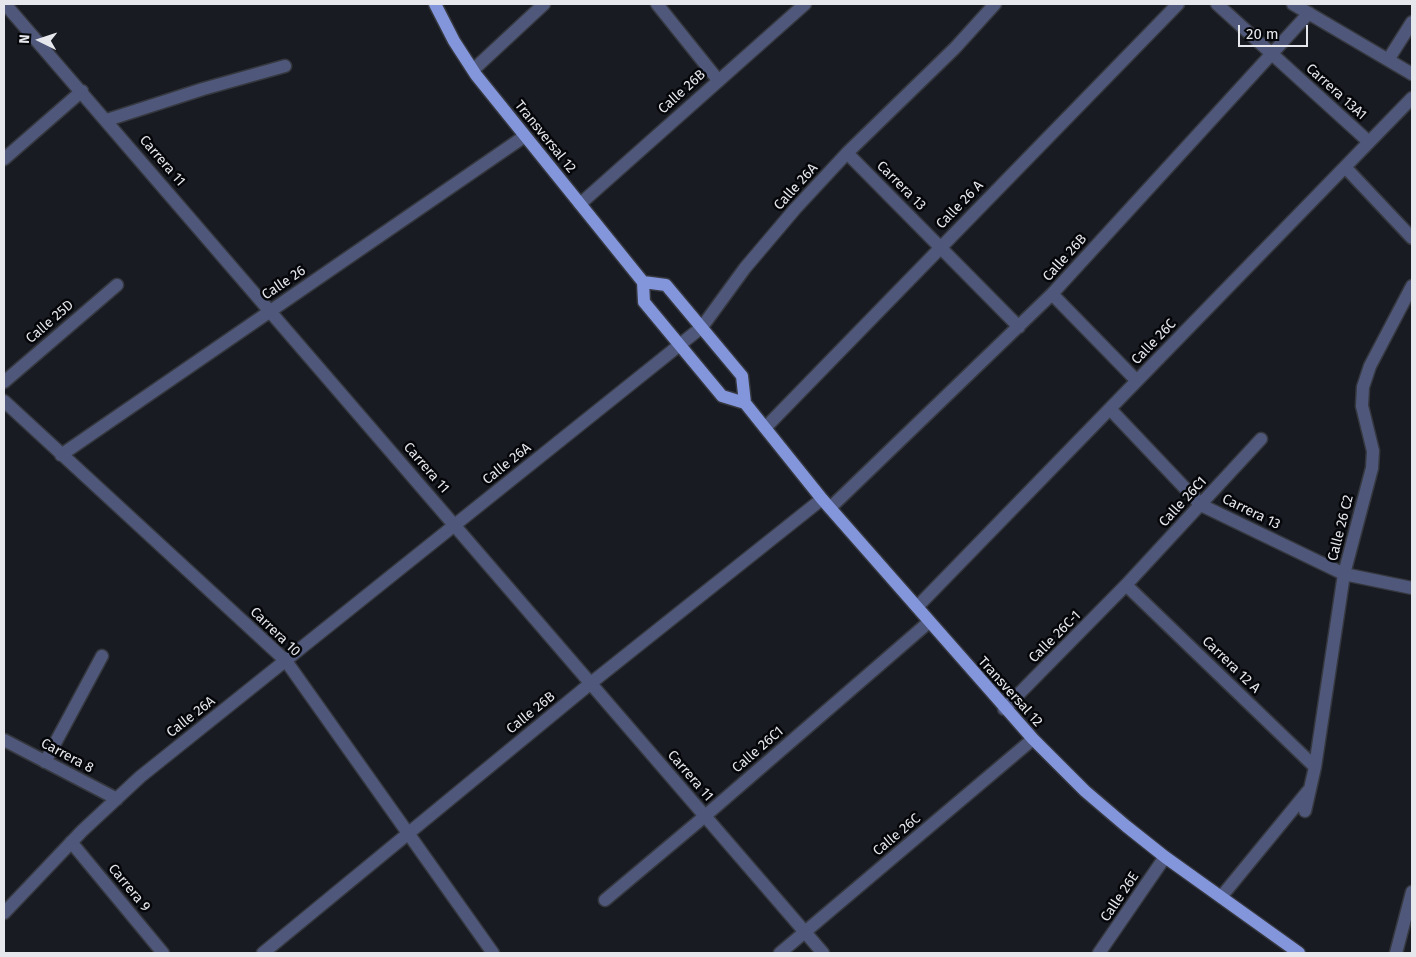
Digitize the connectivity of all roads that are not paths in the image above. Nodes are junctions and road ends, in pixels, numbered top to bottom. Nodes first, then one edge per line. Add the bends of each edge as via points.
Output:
1 (5, 4) edge
2 (435, 4) edge
3 (544, 4) edge
4 (657, 4) edge
5 (805, 4) edge
6 (995, 4) edge
7 (1178, 4) edge
8 (1217, 4) edge
9 (1293, 4) edge
10 (1309, 13) junction
11 (1412, 22) edge
12 (1272, 54) junction
13 (1388, 60) junction
14 (286, 66) dead end
15 (473, 70) junction
16 (1412, 74) edge
17 (718, 80) junction
18 (82, 91) junction
19 (1412, 98) edge
20 (107, 120) junction
21 (525, 136) junction
22 (1370, 142) junction
23 (847, 153) junction
24 (4, 159) edge
25 (1346, 167) junction
26 (580, 204) junction
27 (1412, 238) edge
28 (941, 247) junction
29 (643, 282) junction
30 (117, 285) dead end
31 (1412, 286) edge
32 (1052, 294) junction
33 (271, 310) junction
34 (702, 327) junction
35 (1018, 327) junction
36 (680, 345) junction
37 (4, 382) edge
38 (1137, 382) junction
39 (4, 401) edge
40 (745, 403) junction
41 (1110, 409) junction
42 (765, 428) junction
43 (1261, 440) dead end
44 (61, 455) junction
45 (826, 504) junction
46 (1201, 505) junction
47 (455, 525) junction
48 (1344, 574) junction
49 (1126, 586) junction
50 (1412, 588) edge
51 (917, 607) junction
52 (929, 622) junction
53 (102, 656) dead end
54 (286, 660) junction
55 (591, 684) junction
56 (1004, 709) junction
57 (1032, 739) junction
58 (4, 740) edge
59 (45, 762) junction
60 (1315, 767) junction
61 (1310, 789) junction
62 (117, 799) junction
63 (1305, 811) dead end
64 (705, 816) junction
65 (408, 833) junction
66 (71, 842) junction
67 (1165, 857) junction
68 (1412, 892) edge
69 (1221, 897) junction
70 (605, 900) dead end
71 (4, 913) edge
72 (804, 933) junction
73 (163, 953) edge
74 (263, 953) edge
75 (493, 953) edge
76 (780, 953) edge
77 (823, 953) edge
78 (1099, 953) edge
79 (1299, 953) edge
80 (1396, 953) edge

1 - 18 street, Carrera 11
2 - 15 main road, Transversal 12
3 - 15 street
4 - 17 street
5 - 17 street, Calle 26B
6 - 23 street, Calle 26A via 955,48
7 - 28 street, Calle 26 A
8 - 12 street, Carrera 13A1
9 - 10 street
10 - 12 street, Calle 26B
10 - 13 street
11 - 13 street
12 - 22 street, Carrera 13A1
12 - 32 street, Calle 26B
13 - 16 street
14 - 20 street
15 - 21 main road, Transversal 12
17 - 26 street, Calle 26B
18 - 20 street, Carrera 11
18 - 24 street
19 - 22 street, Calle 26C
20 - 33 street, Carrera 11
21 - 26 main road, Transversal 12
21 - 33 street, Calle 26
22 - 25 street, Calle 26C
23 - 28 street, Carrera 13
23 - 34 street, Calle 26A via 745,268
25 - 27 street
25 - 38 street, Calle 26C
26 - 29 main road, Transversal 12
28 - 35 street, Carrera 13
28 - 42 street, Calle 26 A
29 - 34 main road via 666,285
29 - 36 main road, Transversal 12 via 644,302
30 - 37 street, Calle 25D
31 - 48 street, Calle 26 C2 via 1370,366 1363,388 1362,406 1373,451 1372,468
32 - 35 street, Calle 26B
32 - 38 street
33 - 44 street, Calle 26
33 - 47 street, Carrera 11
34 - 36 street, Calle 26A
34 - 40 main road via 742,376
35 - 45 street, Calle 26B
36 - 40 main road, Transversal 12 via 722,396
36 - 47 street, Calle 26A
38 - 41 street, Calle 26C
39 - 44 street, Carrera 10
40 - 42 main road, Transversal 12
41 - 46 street, Carrera 13
41 - 51 street, Calle 26C
42 - 45 main road, Transversal 12
43 - 46 street, Calle 26C1
44 - 54 street, Carrera 10
45 - 51 main road, Transversal 12
45 - 55 street, Calle 26B
46 - 48 street, Carrera 13
46 - 49 street, Calle 26C1
47 - 54 street, Calle 26A
47 - 55 street, Carrera 11
48 - 50 street, Carrera 13
48 - 60 street, Calle 26 C2
49 - 56 street, Calle 26C-1
49 - 60 street, Carrera 12 A
51 - 52 main road, Transversal 12
52 - 56 main road, Transversal 12
52 - 64 street, Calle 26C1
53 - 59 street
54 - 62 street, Calle 26A
54 - 65 street, Carrera 10
55 - 64 street, Carrera 11
55 - 65 street, Calle 26B
56 - 57 main road, Transversal 12
57 - 67 main road, Transversal 12 via 1085,791
57 - 72 street, Calle 26C
58 - 59 street, Carrera 8
59 - 62 street, Carrera 8
60 - 61 street, Calle 26 C2
61 - 63 street, Calle 26 C2
61 - 69 street, Calle 26 C2
62 - 66 street, Calle 26A
64 - 70 street, Calle 26C1
64 - 72 street, Carrera 11
65 - 74 street, Calle 26B
65 - 75 street, Carrera 10
66 - 71 street, Calle 26A
66 - 73 street, Carrera 9
67 - 69 main road, Transversal 12
67 - 78 street, Calle 26E
68 - 80 street
69 - 79 main road, Transversal 12
72 - 76 street, Calle 26C
72 - 77 street, Carrera 11

